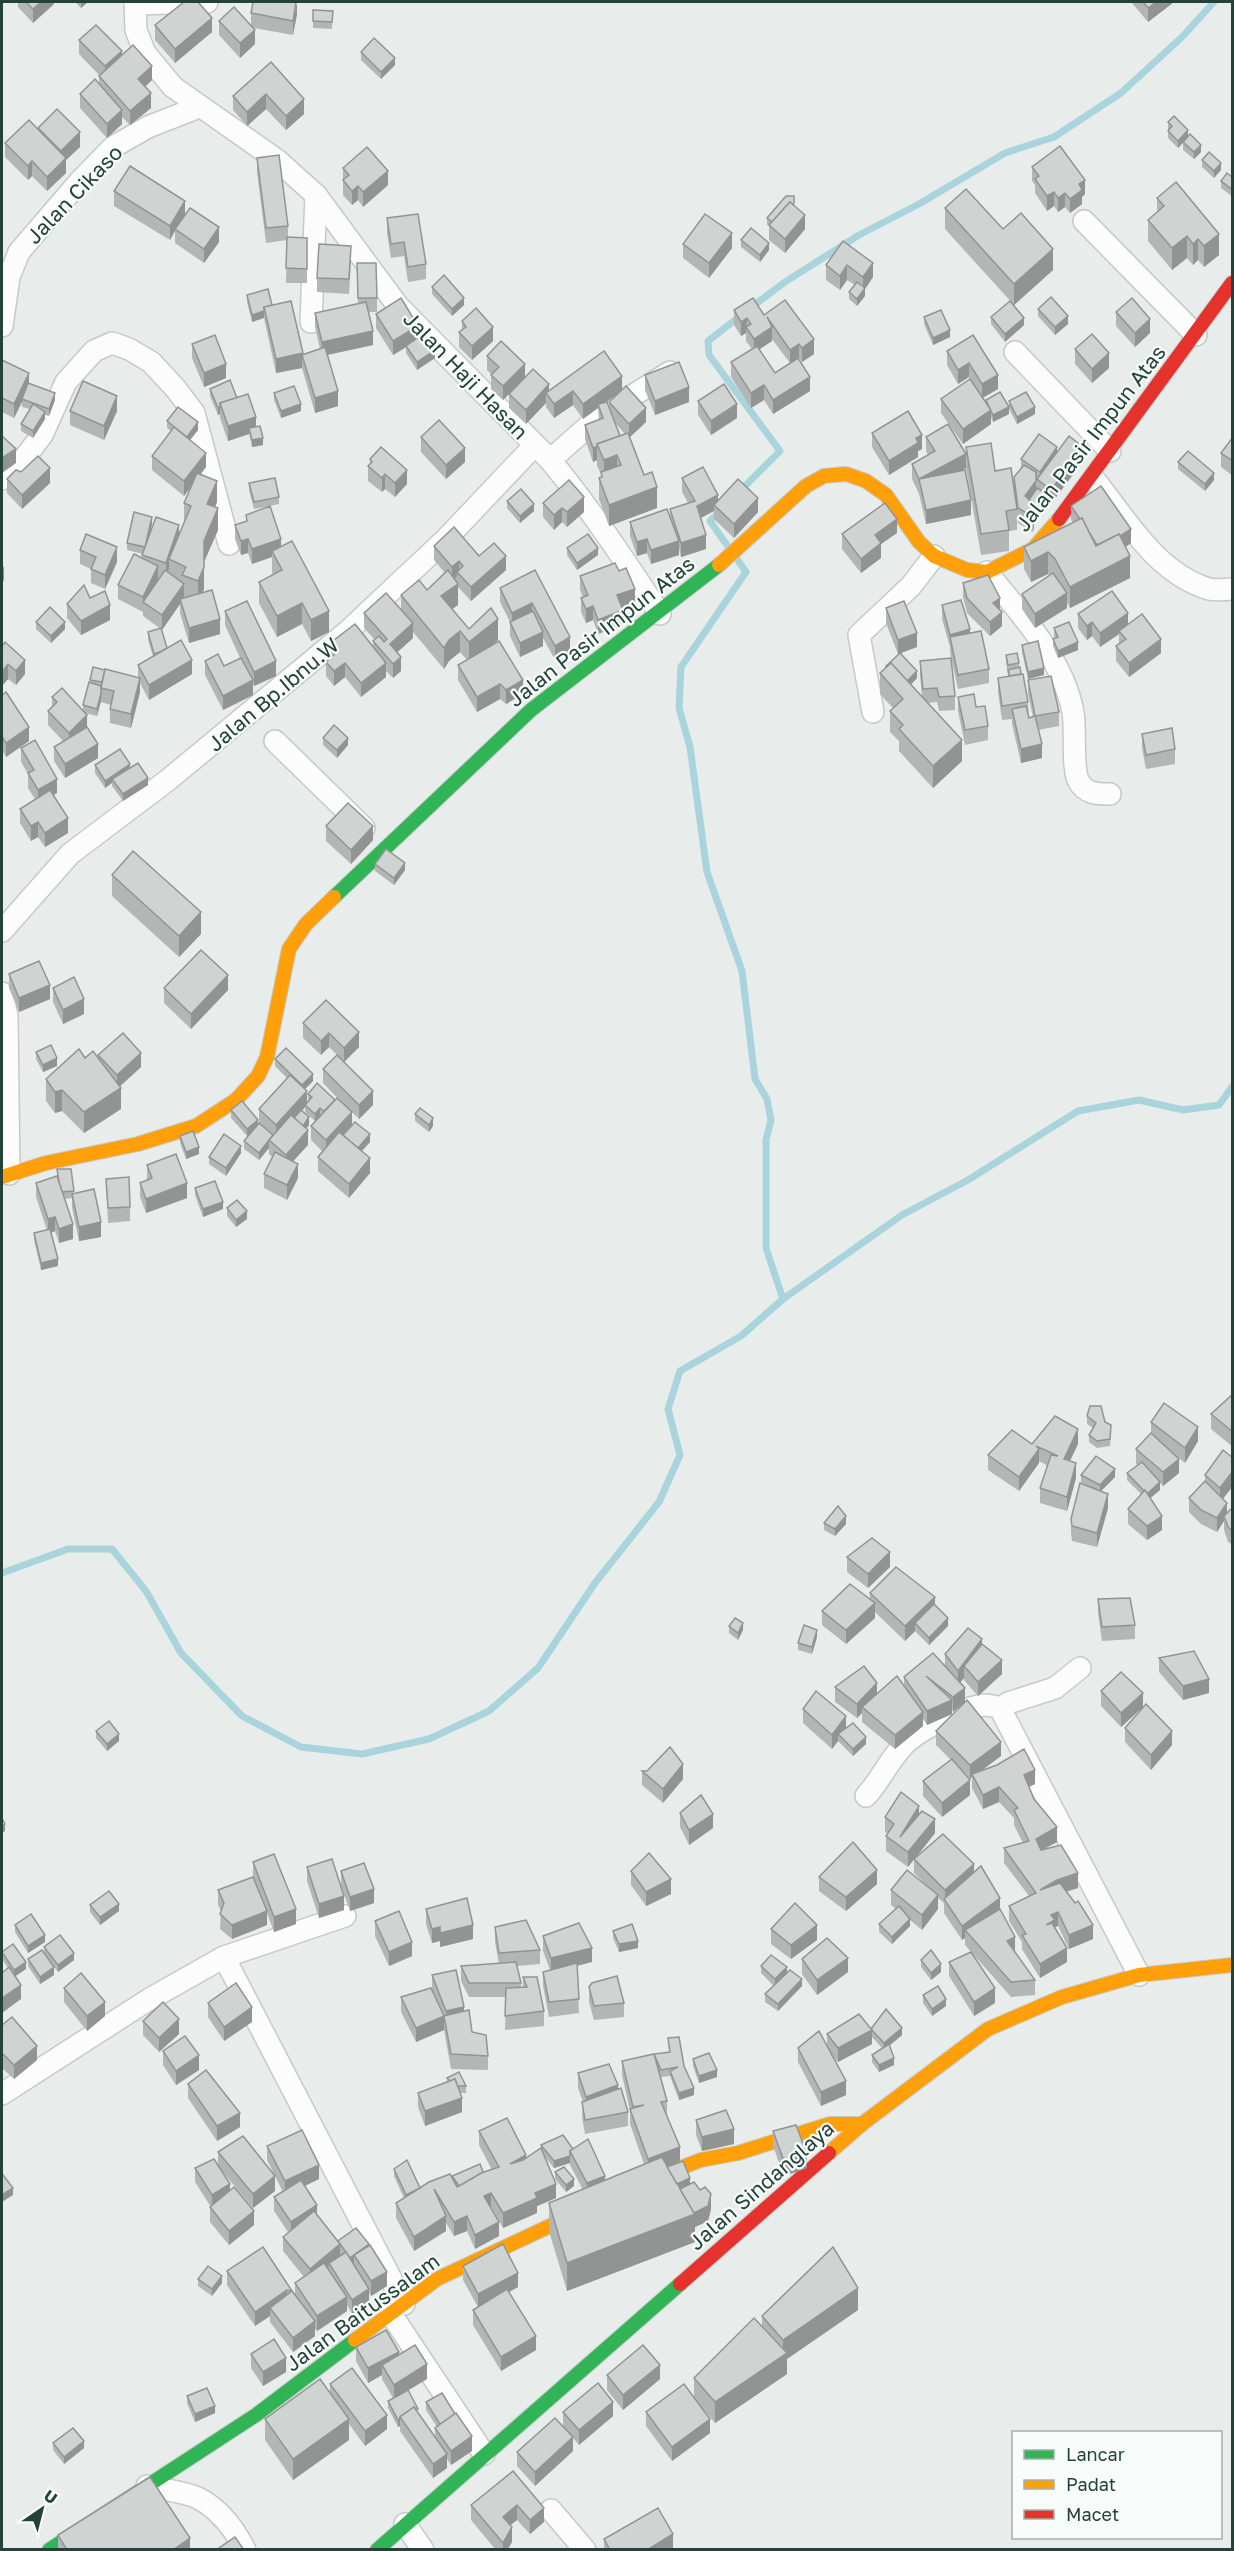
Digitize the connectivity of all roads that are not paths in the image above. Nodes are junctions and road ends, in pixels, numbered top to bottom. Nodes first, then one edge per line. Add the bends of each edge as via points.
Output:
1 (207, 2) edge
2 (135, 3) edge
3 (199, 107) junction
4 (316, 195) junction
5 (1084, 221) dead end
6 (1233, 283) edge
7 (311, 322) dead end
8 (2, 326) edge
9 (1196, 335) junction
10 (1015, 352) dead end
11 (677, 369) edge
12 (1110, 451) junction
13 (542, 452) junction
14 (1092, 476) junction
15 (2, 479) edge
16 (229, 544) dead end
17 (934, 556) junction
18 (987, 572) junction
19 (1233, 589) edge
20 (660, 614) junction
21 (873, 712) dead end
22 (275, 741) dead end
23 (1110, 794) dead end
24 (384, 847) junction
25 (2, 931) edge
26 (2, 993) edge
27 (5, 1175) edge
28 (1080, 1668) dead end
29 (1003, 1708) junction
30 (866, 1796) dead end
31 (345, 1916) dead end
32 (224, 1957) junction
33 (1233, 1965) edge
34 (1139, 1976) junction
35 (2, 2094) edge
36 (862, 2124) junction
37 (633, 2188) edge
38 (600, 2203) edge
39 (397, 2309) junction
40 (484, 2454) junction
41 (147, 2486) junction
42 (551, 2510) dead end
43 (405, 2524) junction
44 (49, 2550) edge
45 (245, 2550) edge
46 (377, 2550) edge
47 (423, 2550) edge
48 (585, 2550) edge

1 - 2 street
2 - 3 street, Jalan Haji Hasan via 136,30 145,53 173,87
3 - 4 street, Jalan Haji Hasan via 277,160
3 - 8 street, Jalan Cikaso via 148,127 113,147 80,181 19,252 9,277
4 - 7 street
4 - 13 street, Jalan Haji Hasan via 398,306
5 - 9 street
6 - 9 street, Jalan Pasir Impun Atas
9 - 12 street, Jalan Pasir Impun Atas
10 - 12 street
11 - 13 street, Jalan Bp.Ibnu.W
12 - 14 street, Jalan Pasir Impun Atas
13 - 20 street, Jalan Haji Hasan via 616,548
13 - 25 street, Jalan Bp.Ibnu.W via 348,631 168,780 70,854
14 - 18 street, Jalan Pasir Impun Atas via 1033,549
14 - 19 street via 1160,562 1183,578 1211,589
15 - 16 street via 42,435 66,382 93,351 112,344 129,348 151,362 195,413
17 - 18 street, Jalan Pasir Impun Atas via 966,570
17 - 20 street, Jalan Pasir Impun Atas via 919,542 886,495 866,481 846,474 824,476 806,486
17 - 21 street via 911,586 859,635
18 - 23 street via 1053,660 1067,689 1074,714 1077,779 1093,794
20 - 24 street, Jalan Pasir Impun Atas via 531,710
22 - 24 street
24 - 27 street, Jalan Pasir Impun Atas via 306,924 289,949 267,1058 258,1076 236,1100 196,1126 138,1144
26 - 27 street via 7,1016
28 - 29 street via 1055,1688
29 - 30 street via 985,1705 966,1710 917,1735 902,1747
29 - 34 street
31 - 32 street
32 - 35 street via 148,2000
32 - 39 street
33 - 34 street, Jalan Sindanglaya
34 - 36 street, Jalan Sindanglaya via 1062,1997 988,2029
36 - 37 street via 830,2124 738,2153 701,2160
36 - 40 street, Jalan Sindanglaya
38 - 39 street, Jalan Baitussalam via 437,2279
39 - 40 street
39 - 41 street, Jalan Baitussalam via 256,2415
40 - 43 street, Jalan Sindanglaya
41 - 44 street, Jalan Baitussalam
41 - 45 street via 198,2498 237,2532
42 - 48 street
43 - 46 street, Jalan Sindanglaya
43 - 47 street

